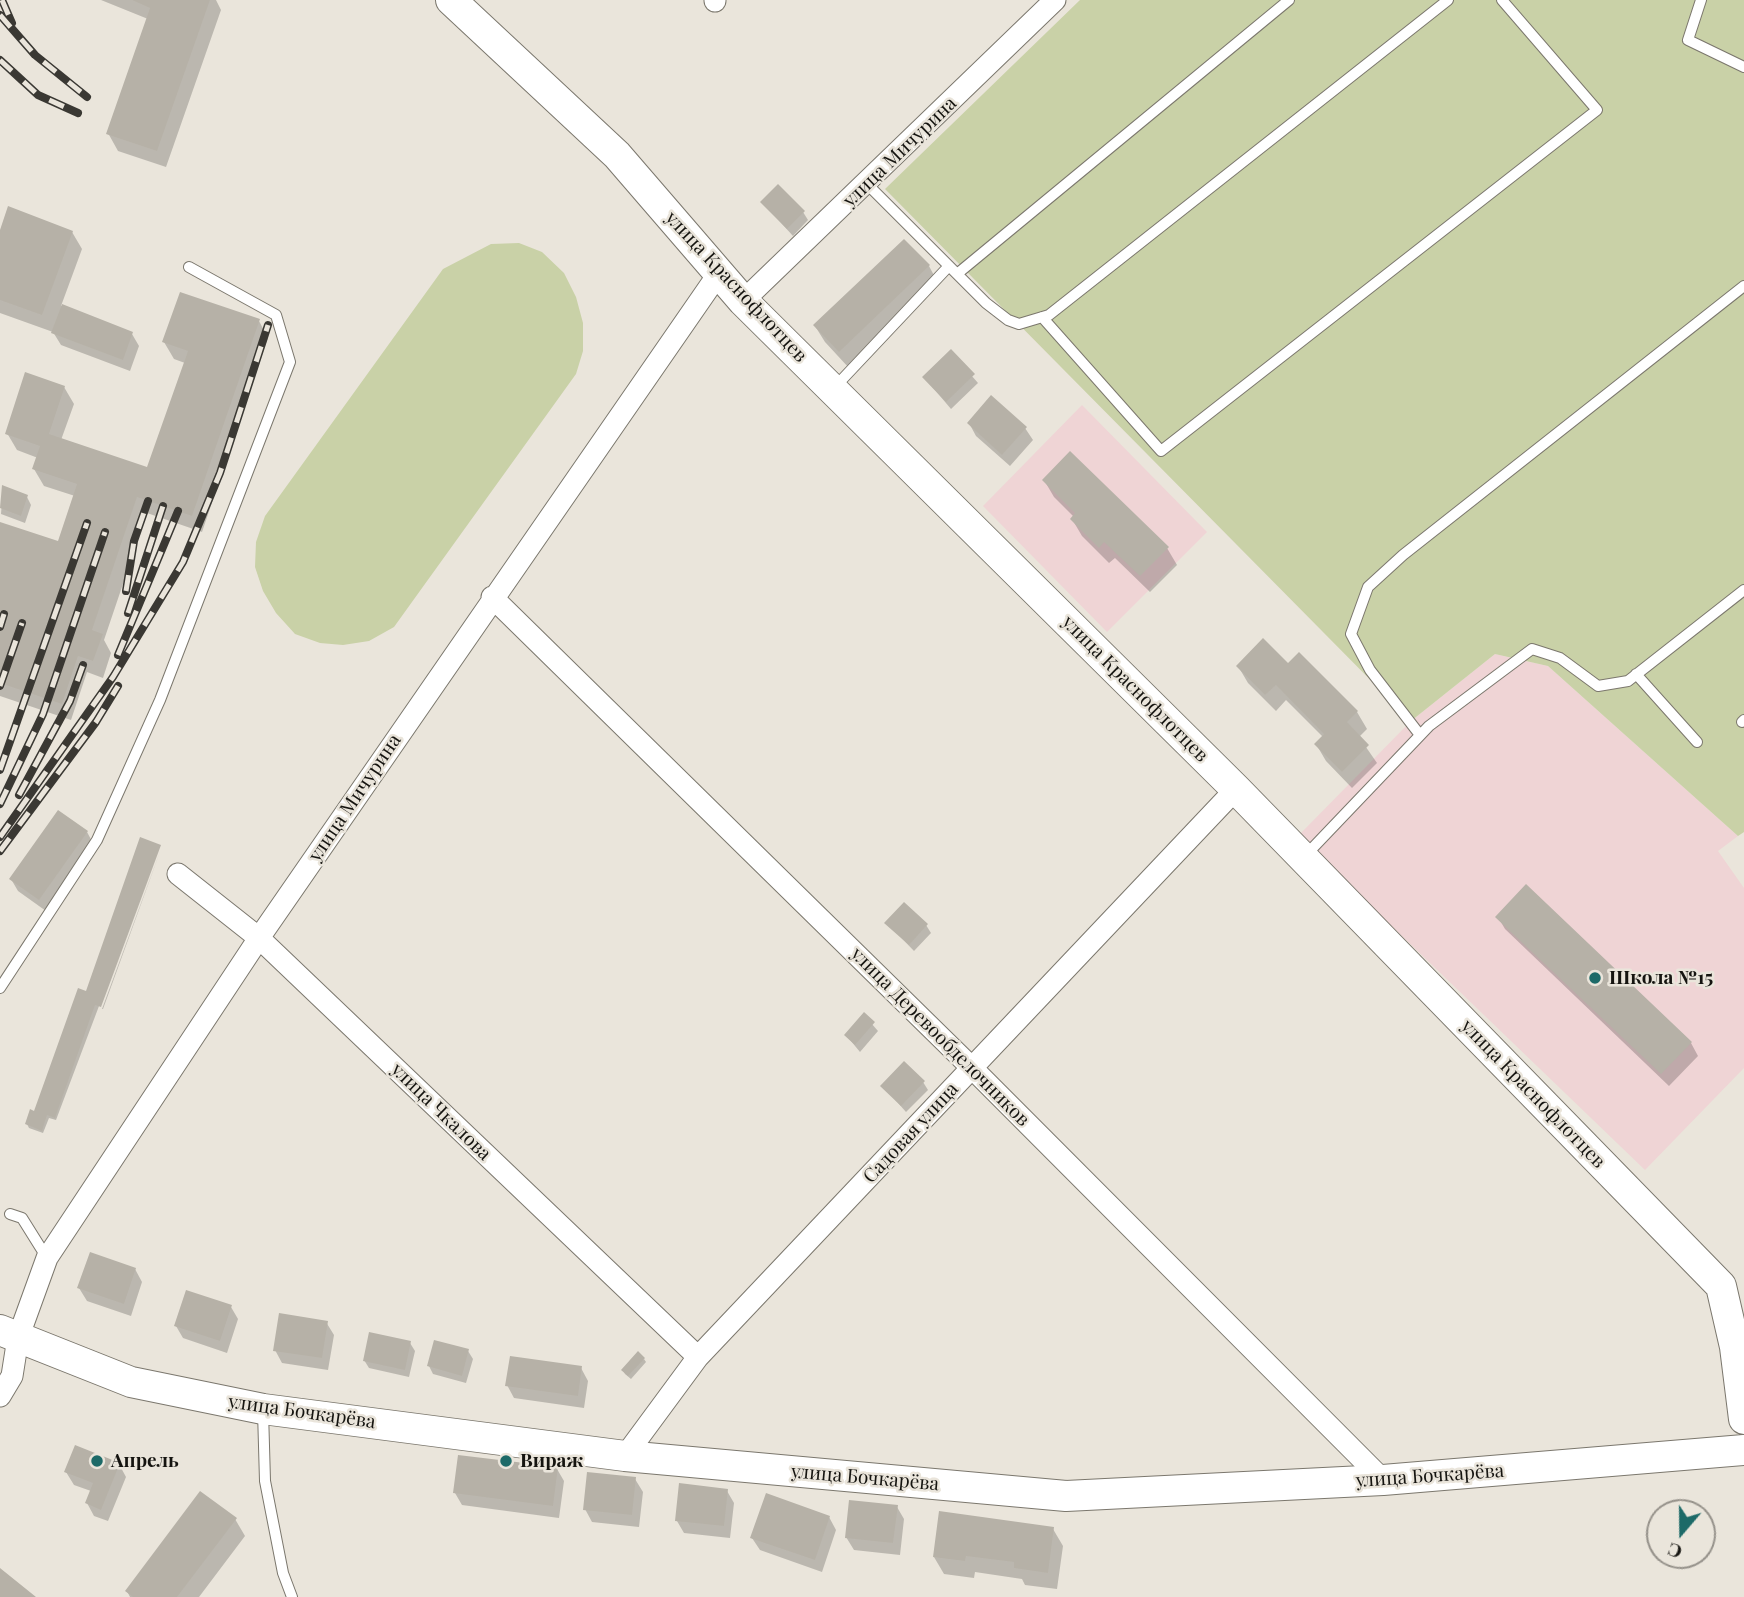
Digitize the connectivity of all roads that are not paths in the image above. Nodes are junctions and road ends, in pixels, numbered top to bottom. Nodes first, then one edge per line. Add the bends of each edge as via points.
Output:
1 (451, 0) edge
2 (1055, 0) edge
3 (1289, 0) edge
4 (1448, 0) edge
5 (1502, 0) edge
6 (1701, 0) edge
7 (1744, 67) edge
8 (867, 184) junction
9 (189, 267) dead end
10 (953, 270) junction
11 (719, 273) junction
12 (1744, 286) edge
13 (743, 301) junction
14 (1042, 317) junction
15 (832, 390) junction
16 (1744, 590) edge
17 (492, 597) junction
18 (1636, 674) junction
19 (1420, 735) junction
20 (1697, 742) dead end
21 (1236, 789) junction
22 (1302, 859) junction
23 (178, 874) dead end
24 (259, 938) junction
25 (0, 988) edge
26 (972, 1068) junction
27 (10, 1214) dead end
28 (47, 1258) junction
29 (9, 1334) edge
30 (698, 1357) junction
31 (0, 1396) edge
32 (263, 1409) junction
33 (1744, 1419) edge
34 (1744, 1450) edge
35 (625, 1456) junction
36 (1383, 1480) junction
37 (292, 1597) edge

1 - 11 street, улица Краснофлотцев via 617,155
2 - 8 street, улица Мичурина
3 - 10 lane
4 - 14 lane
5 - 14 lane via 1597,110 1161,451
6 - 7 lane via 1688,40
8 - 10 lane
8 - 13 street, улица Мичурина
9 - 25 lane via 276,315 290,362 160,700 97,840
10 - 14 lane via 1008,320 1019,324
10 - 15 lane
11 - 13 street, улица Краснофлотцев
11 - 17 street, улица Мичурина
12 - 19 lane via 1368,587 1351,634 1370,670
13 - 15 street, улица Краснофлотцев
15 - 21 street, улица Краснофлотцев
16 - 18 lane
17 - 24 street, улица Мичурина
17 - 26 street, улица Деревообделочников
18 - 19 lane via 1628,681 1598,687 1560,659 1532,649
18 - 20 lane
19 - 22 lane
21 - 22 street, улица Краснофлотцев
21 - 26 street, Садовая улица
22 - 33 street, улица Краснофлотцев via 1721,1286
23 - 24 street, улица Чкалова
24 - 28 street, улица Мичурина
24 - 30 street, улица Чкалова
26 - 30 street, Садовая улица
26 - 36 street, улица Деревообделочников
27 - 28 lane via 22,1218
28 - 29 street, улица Мичурина
29 - 31 street, улица Мичурина via 12,1376
29 - 32 street, улица Бочкарёва via 131,1382
30 - 35 street, Садовая улица
32 - 35 street, улица Бочкарёва
32 - 37 lane via 265,1481
34 - 36 street, улица Бочкарёва
35 - 36 street, улица Бочкарёва via 1066,1496

